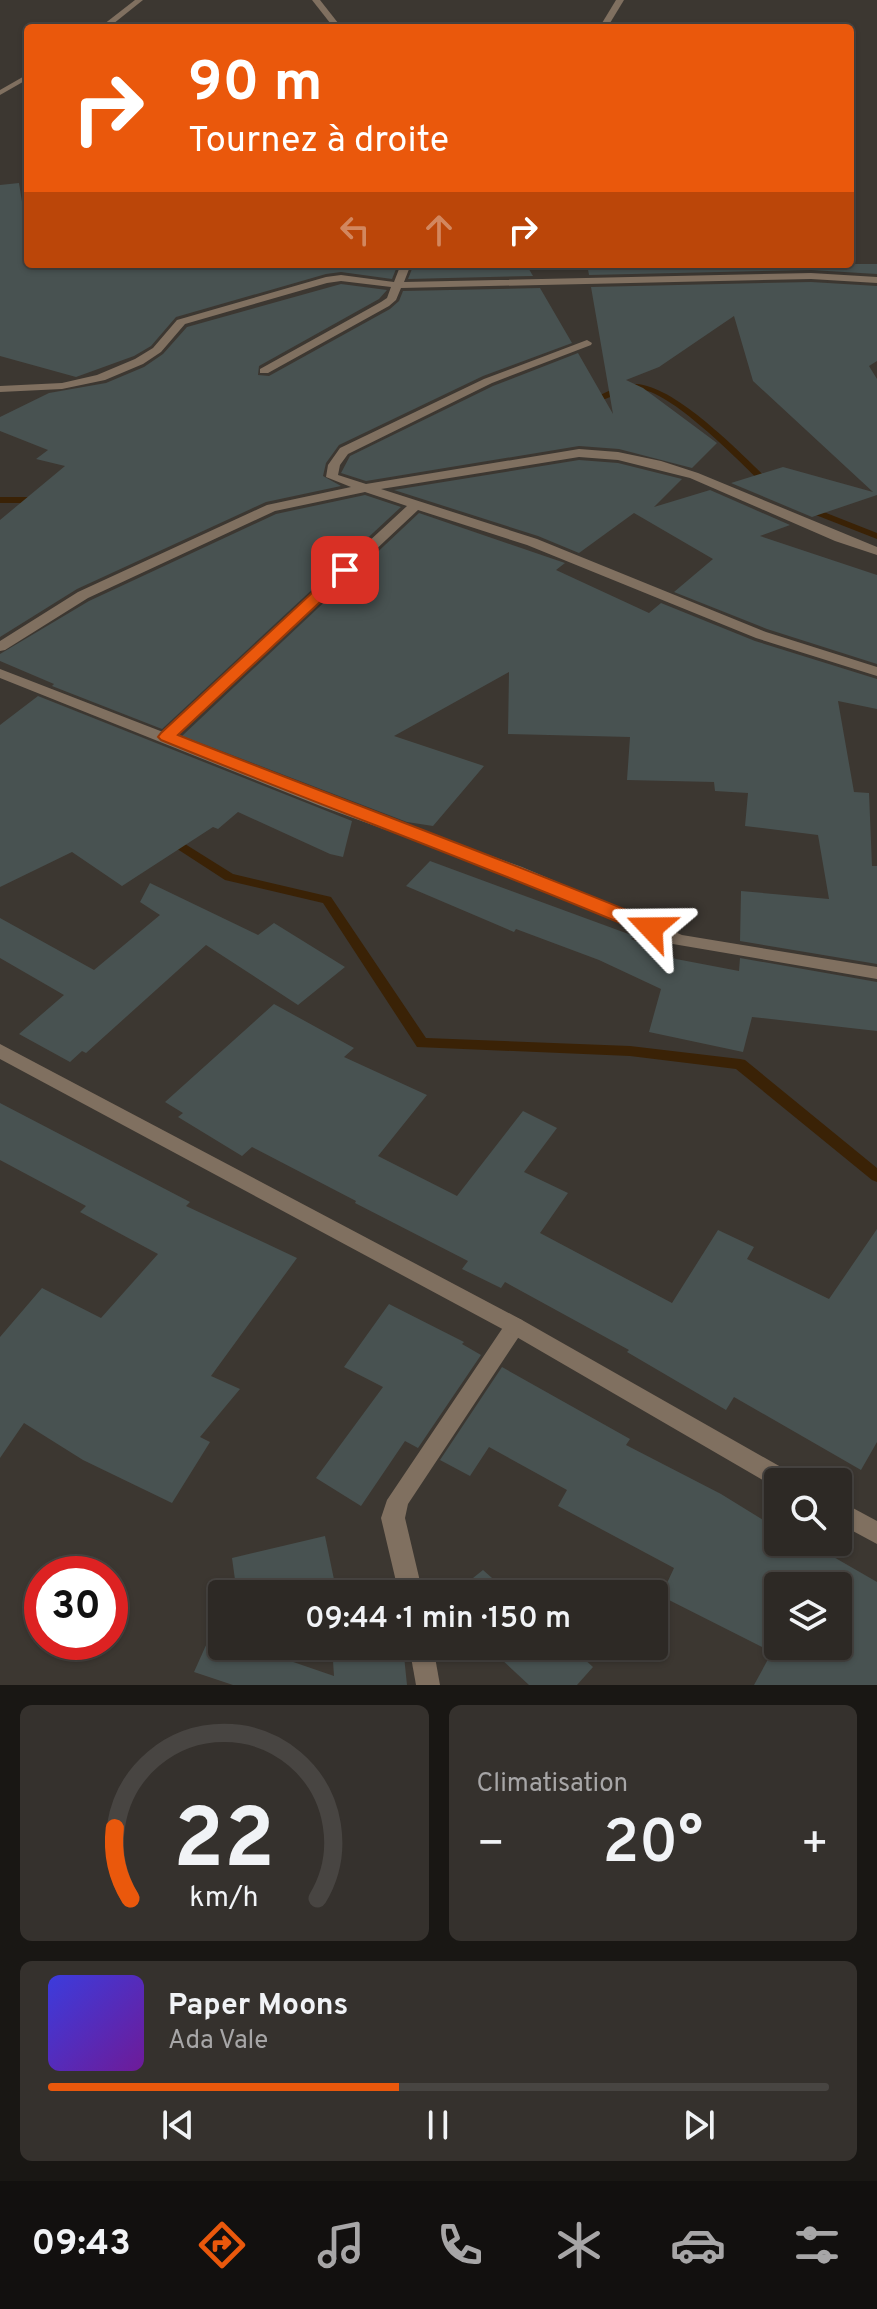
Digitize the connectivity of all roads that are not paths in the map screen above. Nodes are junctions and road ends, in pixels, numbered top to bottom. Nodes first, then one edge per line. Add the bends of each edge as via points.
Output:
1 (139, 0) edge
2 (316, 0) edge
3 (620, 0) edge
4 (108, 24) edge
5 (335, 24) edge
6 (605, 24) edge
7 (24, 78) edge
8 (0, 93) edge
9 (404, 268) edge
10 (877, 280) edge
11 (397, 285) junction
12 (587, 343) dead end
13 (264, 371) dead end
14 (0, 389) edge
15 (366, 488) junction
16 (416, 505) junction
17 (877, 551) edge
18 (0, 647) edge
19 (877, 672) edge
20 (0, 673) edge
21 (167, 737) junction
22 (877, 973) edge
23 (0, 1051) edge
24 (515, 1326) junction
25 (764, 1469) edge
26 (852, 1519) edge
27 (877, 1533) edge
28 (408, 1580) edge
29 (424, 1660) edge
30 (428, 1685) edge

1 - 4 street
2 - 5 street
3 - 6 street
7 - 8 street
9 - 11 street
10 - 11 street via 764,277
11 - 13 street via 385,304
11 - 14 street via 326,280 181,322 156,351 94,381 51,389
12 - 15 street via 390,427 336,461 332,477
15 - 16 street
15 - 17 street via 579,453 607,453 667,464
15 - 18 street via 271,508 83,595
16 - 19 street via 532,542 761,635
16 - 21 street
20 - 21 street
21 - 22 street via 516,871 679,940
23 - 24 street
24 - 25 street
24 - 28 street via 398,1500 393,1518
26 - 27 street
29 - 30 street

